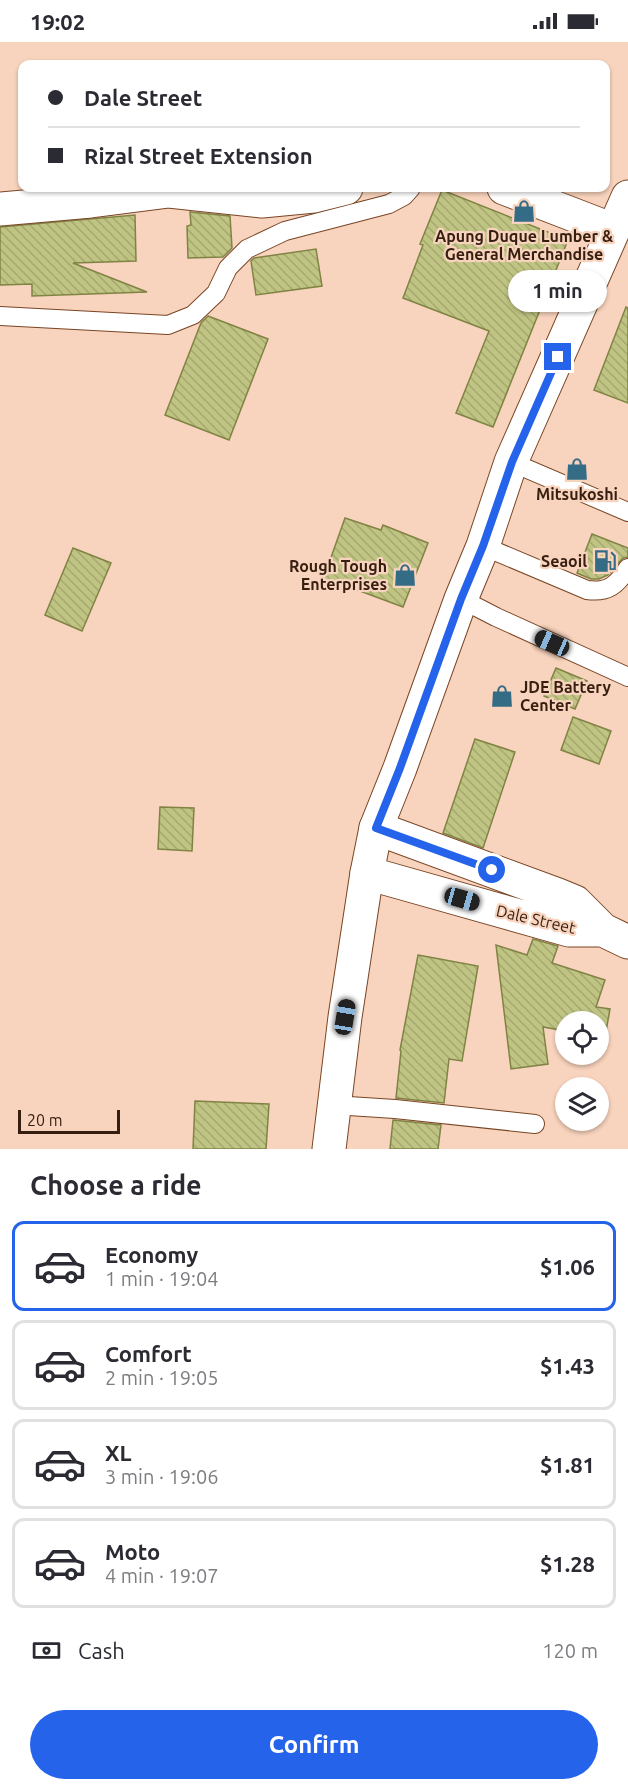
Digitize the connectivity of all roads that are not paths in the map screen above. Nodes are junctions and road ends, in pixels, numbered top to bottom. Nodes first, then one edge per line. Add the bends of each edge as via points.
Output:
1 (155, 192) edge
2 (186, 192) edge
3 (330, 192) edge
4 (408, 192) edge
5 (514, 192) edge
6 (628, 197) edge
7 (0, 209) edge
8 (620, 233) edge
9 (0, 316) edge
10 (512, 462) junction
11 (628, 512) edge
12 (483, 546) junction
13 (628, 568) edge
14 (461, 599) junction
15 (628, 677) edge
16 (376, 828) junction
17 (454, 857) junction
18 (367, 873) junction
19 (441, 893) junction
20 (615, 936) edge
21 (333, 1105) junction
22 (535, 1124) dead end
23 (329, 1149) edge

1 - 7 main road
2 - 3 main road via 262,201
4 - 9 lane via 389,204 285,231 247,249 228,268 216,293 193,315 168,325
5 - 8 main road
6 - 8 main road
8 - 10 main road
10 - 11 lane
10 - 12 main road
12 - 13 lane via 600,592 612,587
12 - 14 main road
14 - 15 lane
14 - 16 main road
16 - 17 main road, Dale Street
16 - 18 main road
17 - 19 main road
17 - 20 main road, Dale Street via 575,902
18 - 19 main road, Dale Street
18 - 21 main road
19 - 20 main road, Dale Street via 569,930
21 - 22 lane
21 - 23 main road

